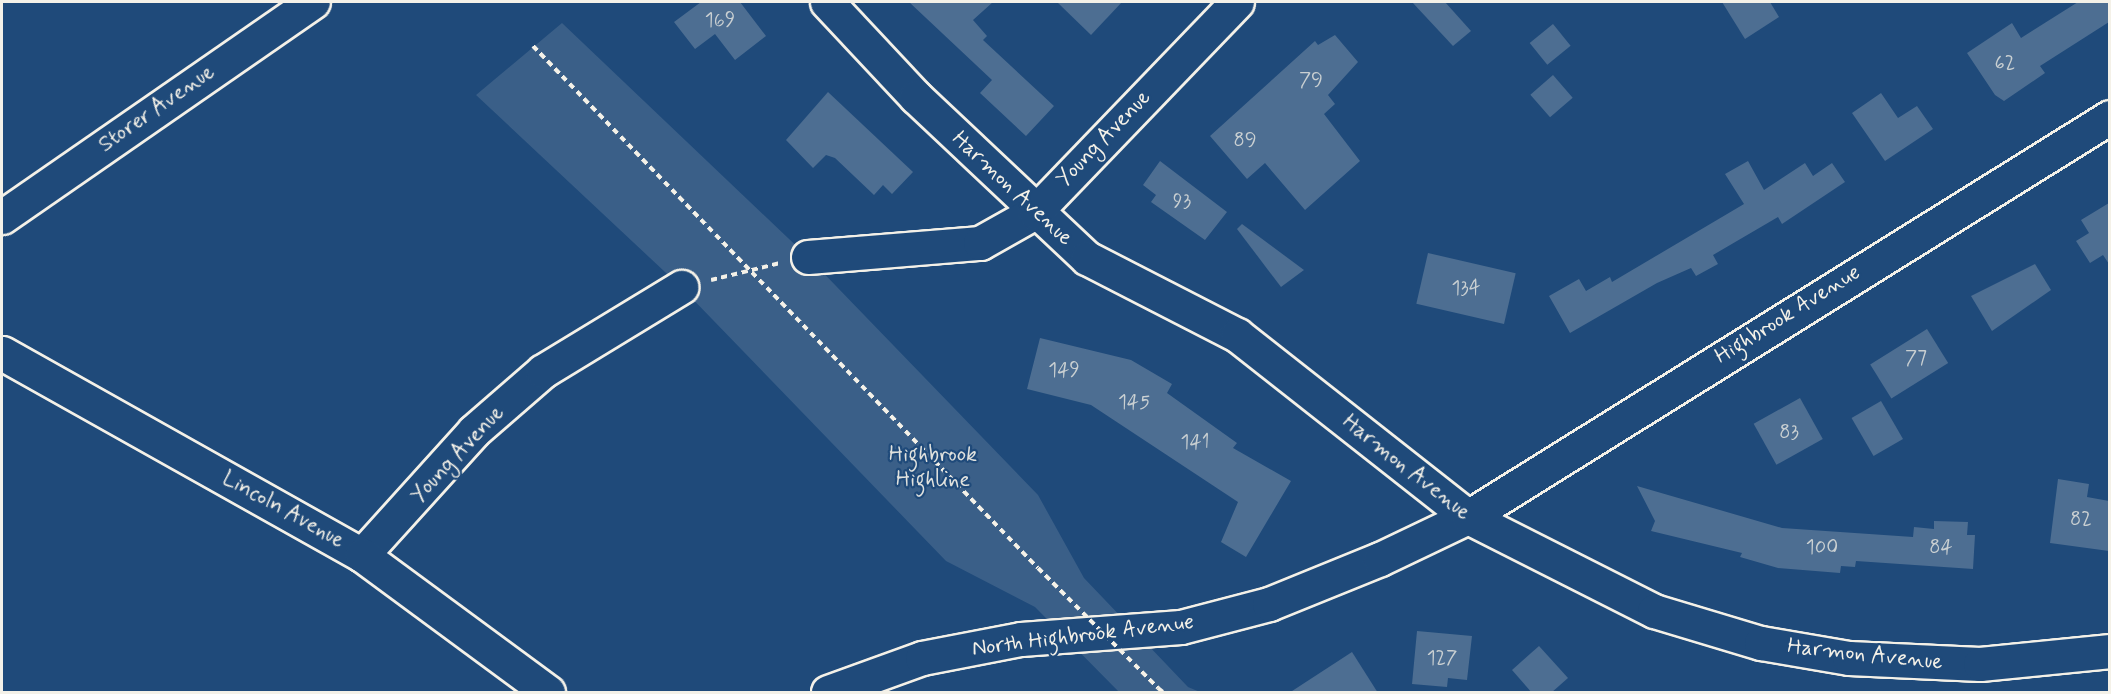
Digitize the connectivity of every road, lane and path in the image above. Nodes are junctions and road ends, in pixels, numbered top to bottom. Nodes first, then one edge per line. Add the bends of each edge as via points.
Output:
1 (313, 2) edge
2 (827, 2) edge
3 (1237, 2) edge
4 (533, 46) dead end
5 (2109, 117) edge
6 (1035, 212) junction
7 (2, 217) edge
8 (808, 257) joint
9 (746, 271) junction
10 (681, 287) joint
11 (2, 352) edge
12 (1468, 517) junction
13 (362, 555) junction
14 (2109, 651) edge
15 (548, 693) edge
16 (828, 693) edge
17 (1163, 693) edge

1 - 7 street, Storer Avenue
2 - 6 street, Harmon Avenue via 847,28
3 - 6 street, Young Avenue
4 - 9 path
5 - 12 street, Highbrook Avenue
6 - 8 street, Young Avenue via 980,243
6 - 12 street, Harmon Avenue via 1087,258 1238,335
8 - 9 path
9 - 10 path
9 - 17 path, bridge
10 - 13 street, Young Avenue via 543,371 474,431
11 - 13 street, Lincoln Avenue
12 - 14 street, Harmon Avenue via 1654,611 1761,643 1849,658 1980,664
12 - 16 street, North Highbrook Avenue via 1327,583 1269,604 1181,627 1021,639 922,658
13 - 15 street, Lincoln Avenue

